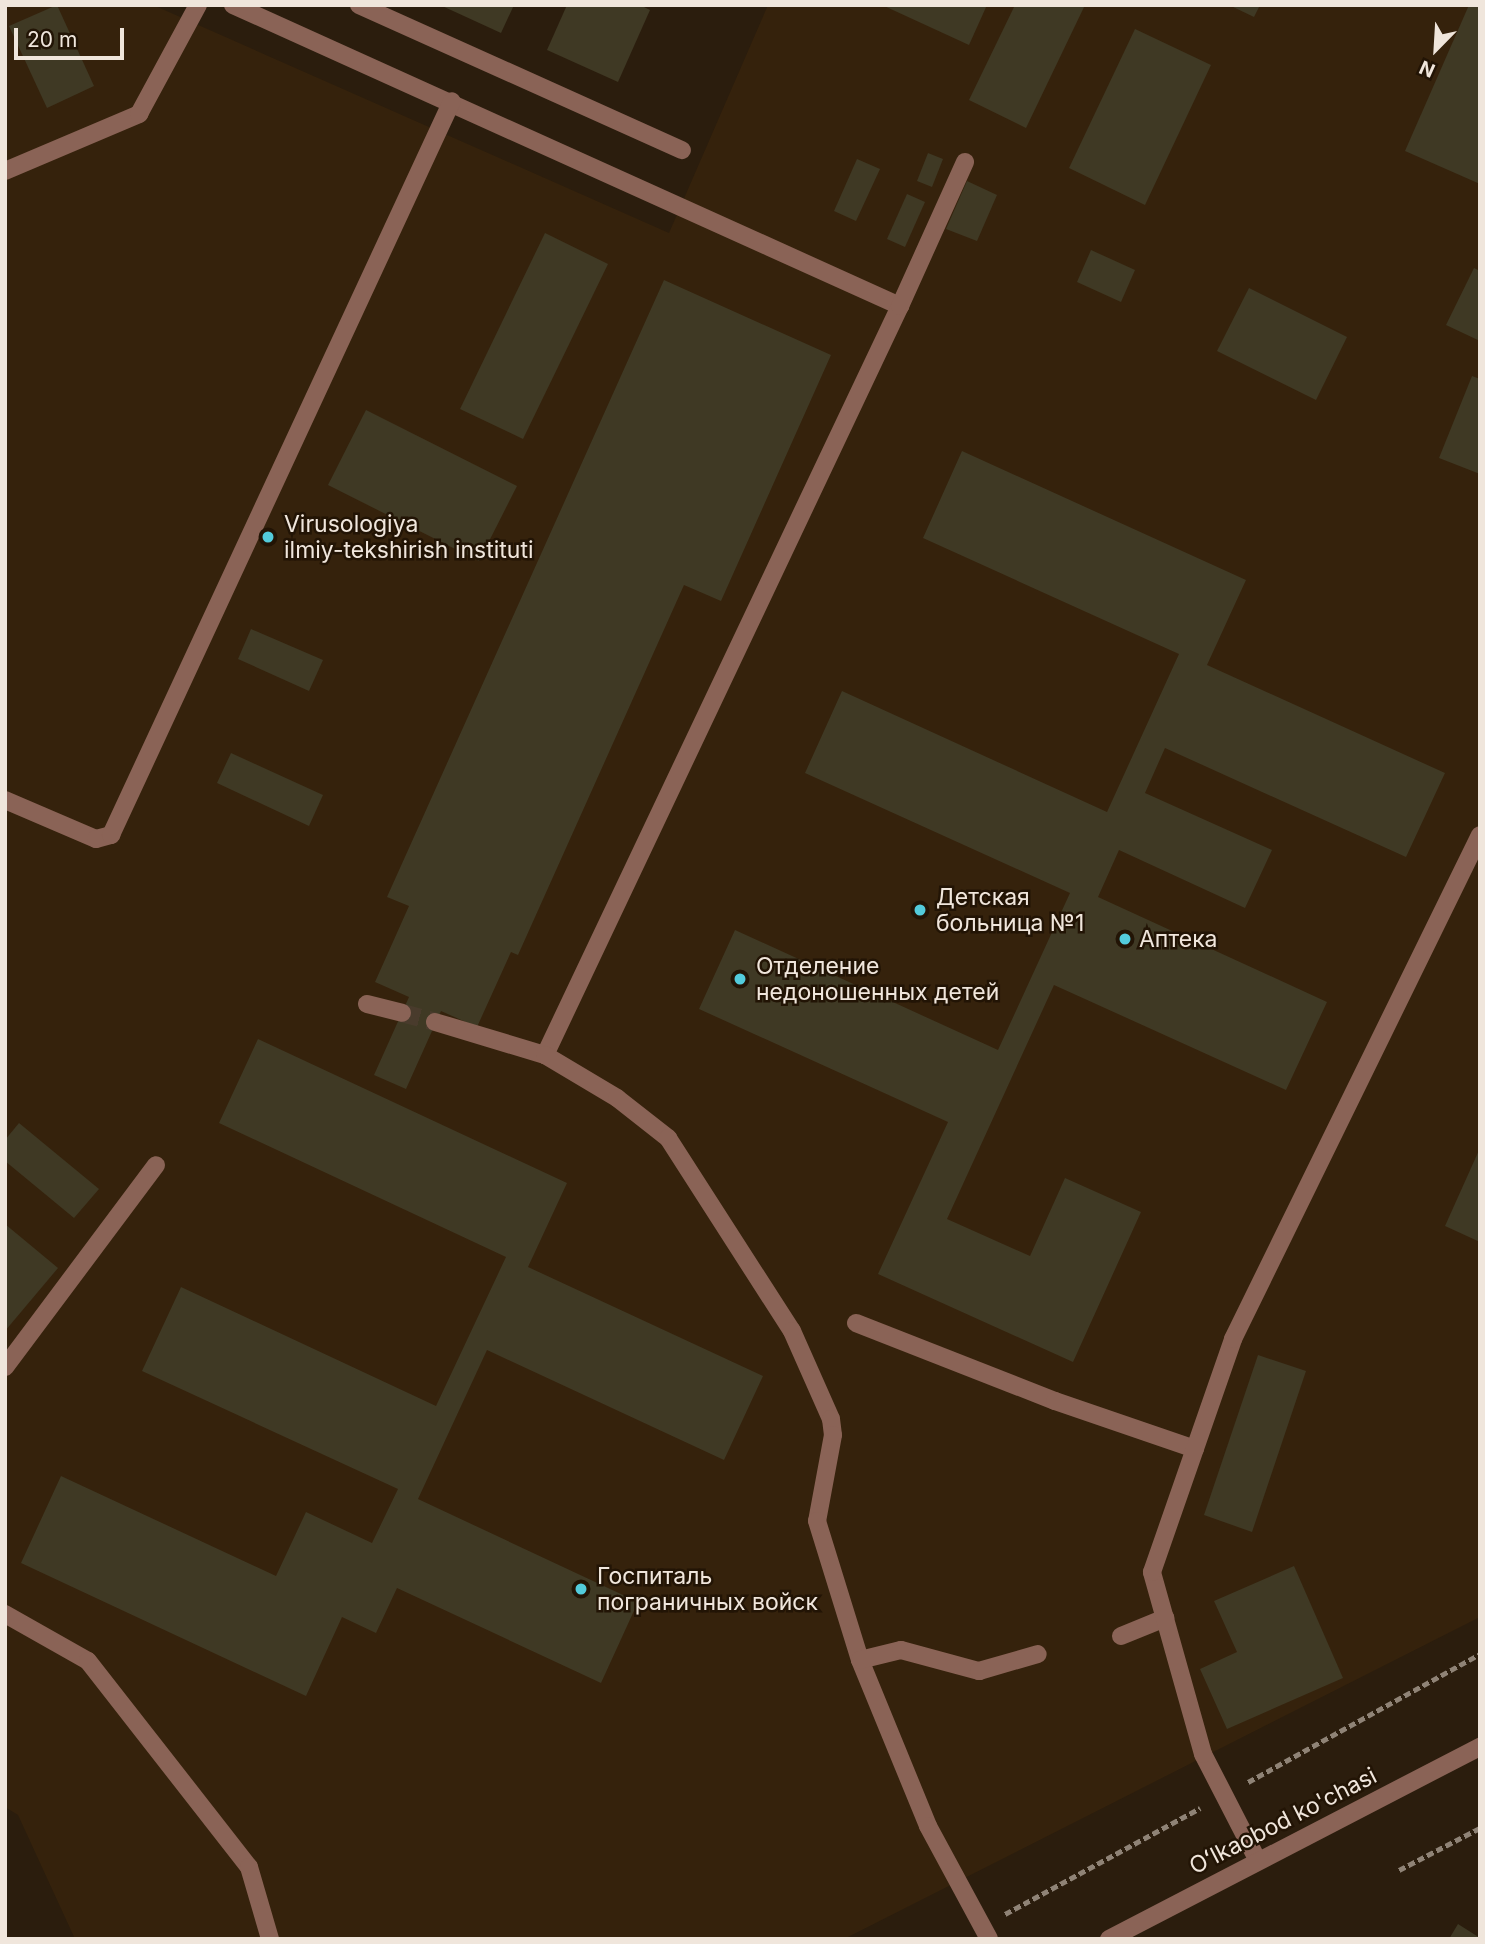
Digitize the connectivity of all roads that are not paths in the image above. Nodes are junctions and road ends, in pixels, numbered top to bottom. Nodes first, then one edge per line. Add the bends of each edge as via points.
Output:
1 (198, 5) edge
2 (233, 5) edge
3 (359, 5) edge
4 (452, 102) junction
5 (681, 150) dead end
6 (965, 162) dead end
7 (5, 172) edge
8 (900, 306) junction
9 (5, 800) edge
10 (1480, 835) edge
11 (367, 1004) dead end
12 (402, 1013) tunnel mouth
13 (435, 1022) tunnel mouth
14 (545, 1055) junction
15 (156, 1165) dead end
16 (856, 1323) dead end
17 (5, 1367) edge
18 (1195, 1449) junction
19 (5, 1614) edge
20 (1165, 1618) junction
21 (1121, 1636) dead end
22 (1038, 1654) dead end
23 (860, 1660) junction
24 (1480, 1747) edge
25 (1258, 1861) junction
26 (270, 1939) edge
27 (989, 1939) edge
28 (1109, 1939) edge

1 - 7 street via 139,114
2 - 4 street
3 - 5 street
4 - 8 street
4 - 9 street via 111,835 96,839
6 - 8 street
8 - 14 street
10 - 18 street via 1233,1339
11 - 12 street
13 - 14 street
14 - 23 street via 617,1098 668,1138 792,1331 831,1419 833,1435 817,1521
15 - 17 street
16 - 18 street via 1055,1401
18 - 20 street via 1152,1572
19 - 26 street via 88,1661 249,1867
20 - 21 street
20 - 25 street via 1203,1754
22 - 23 street via 979,1671 901,1650
23 - 27 street via 928,1826
24 - 25 street, Oʻlkaobod ko'chasi
25 - 28 street, Oʻlkaobod ko'chasi

